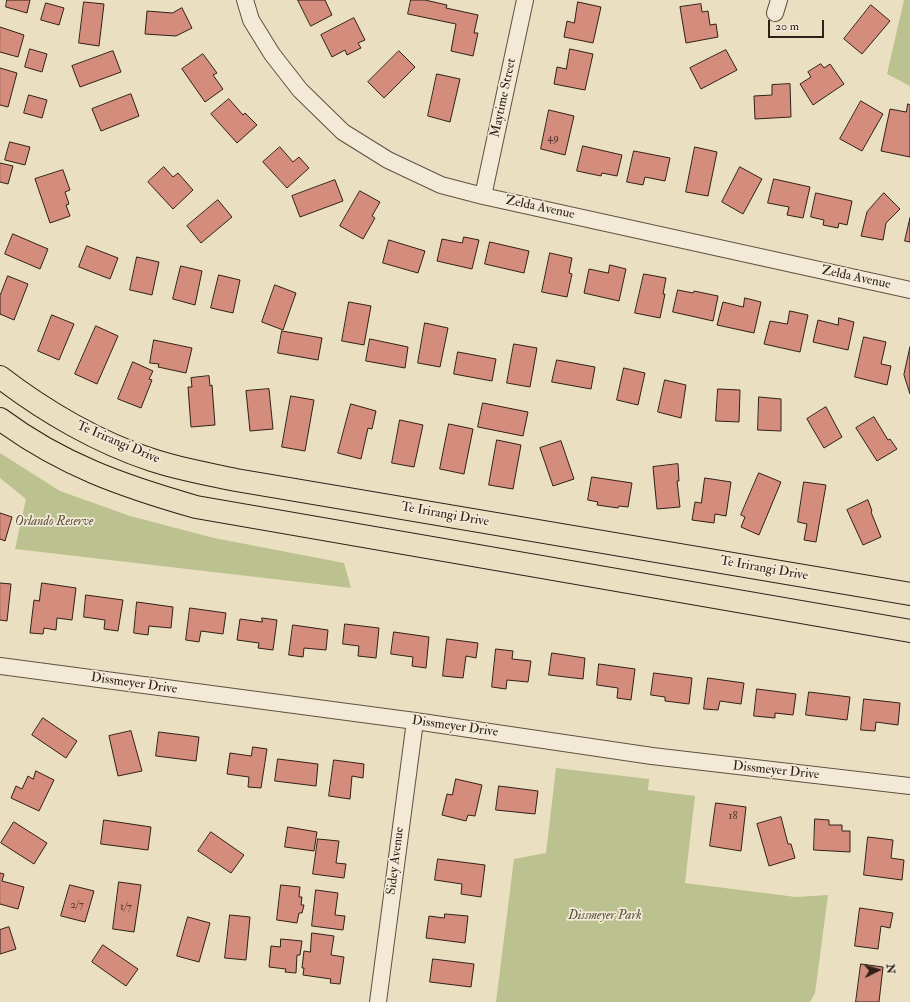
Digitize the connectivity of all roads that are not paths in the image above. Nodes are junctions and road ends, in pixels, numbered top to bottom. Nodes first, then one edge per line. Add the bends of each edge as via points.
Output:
1 (245, 0) edge
2 (525, 0) edge
3 (483, 196) junction
4 (910, 290) edge
5 (0, 377) edge
6 (0, 419) edge
7 (910, 594) edge
8 (910, 631) edge
9 (1, 670) edge
10 (415, 721) junction
11 (910, 786) edge
12 (378, 1002) edge

1 - 3 street, Zelda Avenue via 251,20 272,54 300,90 343,132 388,160 441,185
2 - 3 street, Maytime Street
3 - 4 street, Zelda Avenue
5 - 7 main road, Te Irirangi Drive via 70,423 125,449 178,467 236,480
6 - 8 main road via 26,438 67,461 112,481 196,507
9 - 10 street, Dissmeyer Drive
10 - 11 street, Dissmeyer Drive via 652,756
10 - 12 street, Sidey Avenue

